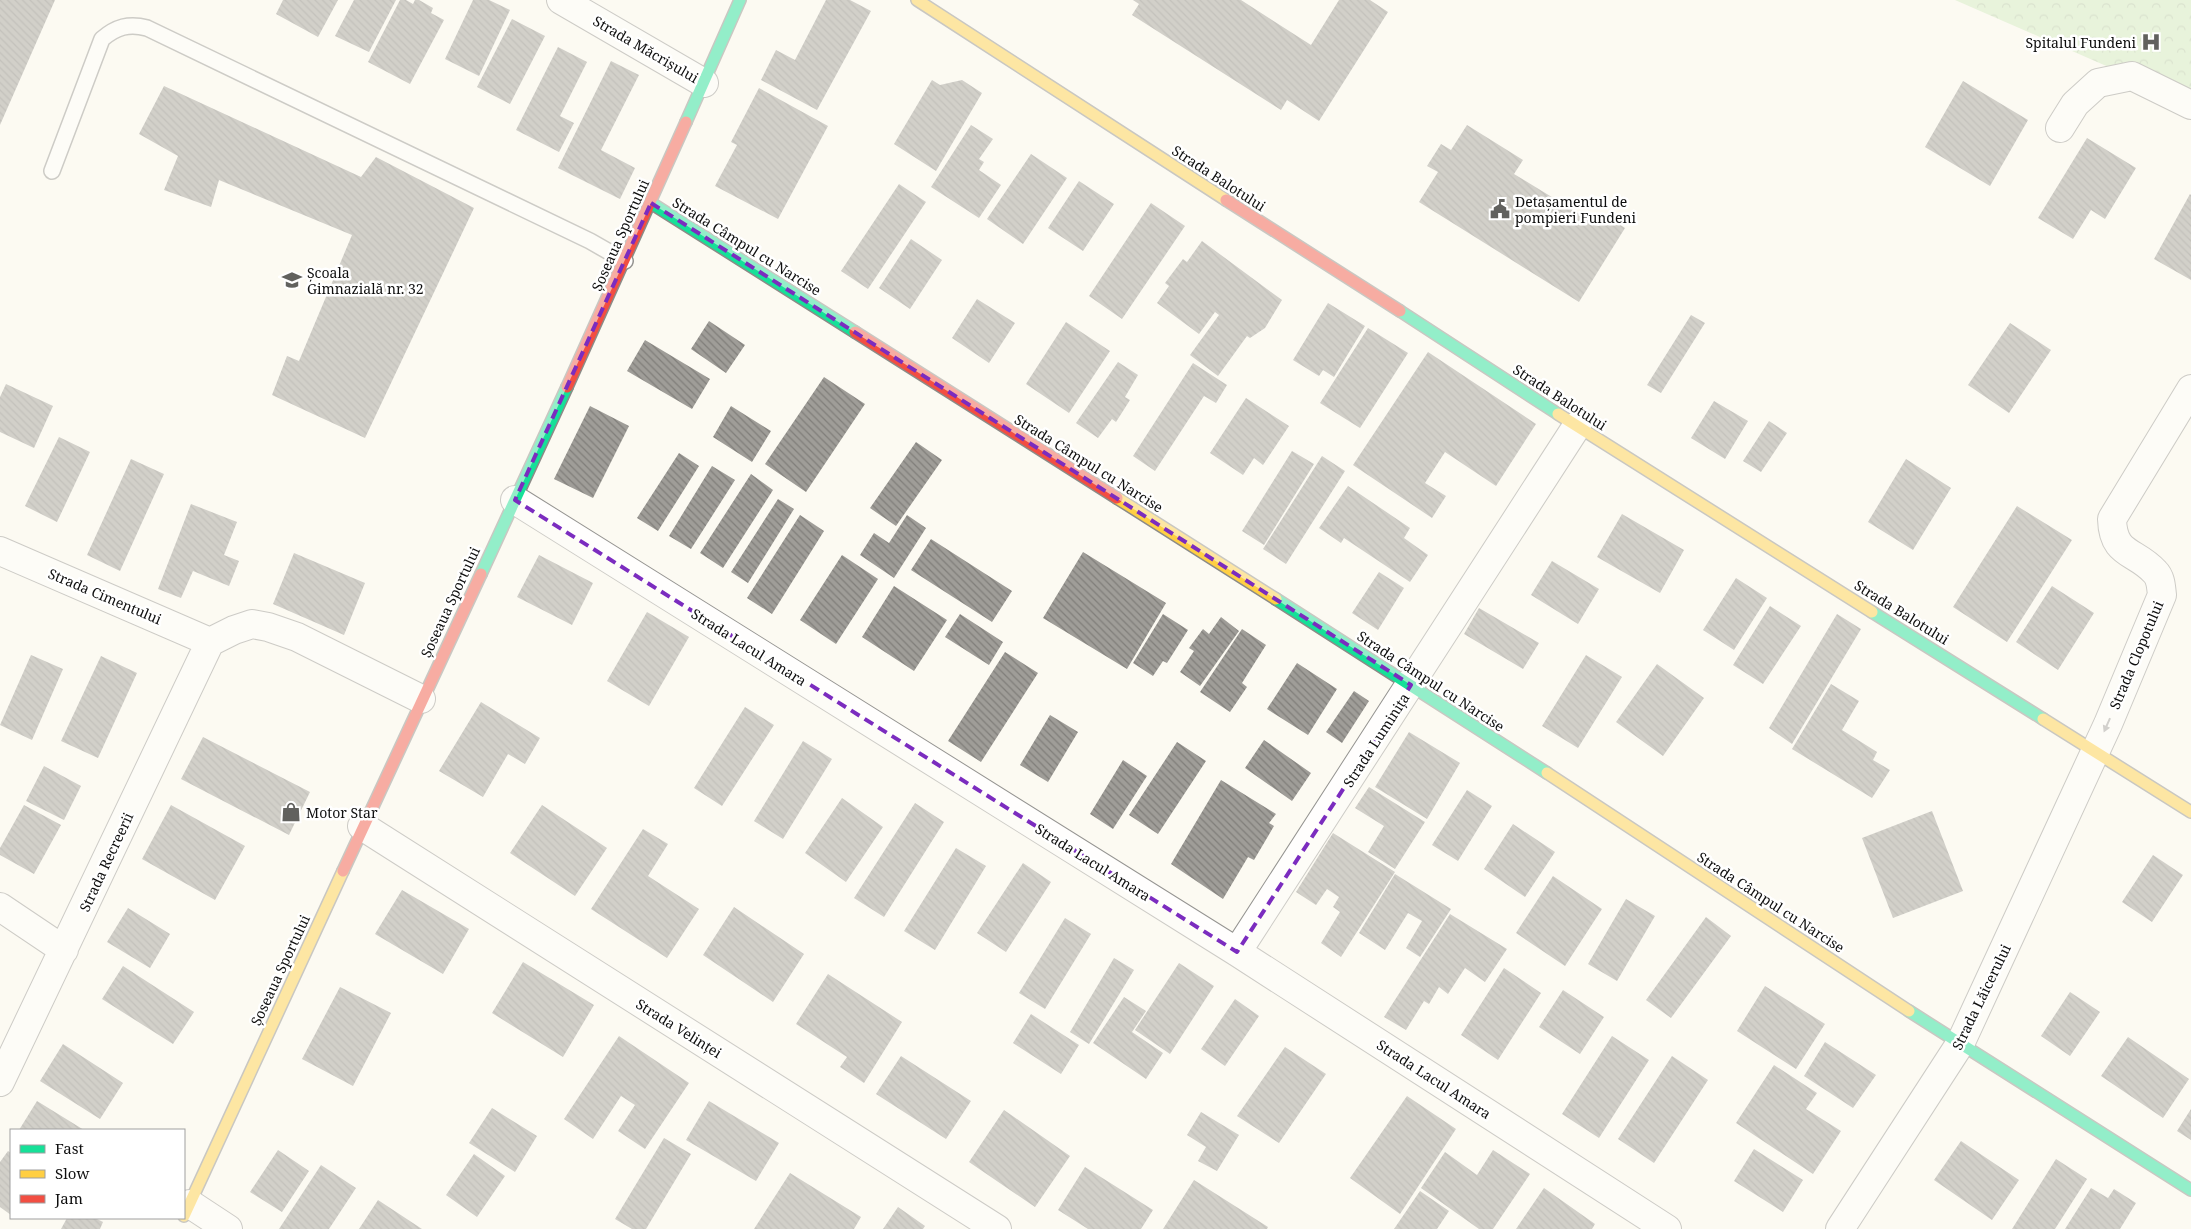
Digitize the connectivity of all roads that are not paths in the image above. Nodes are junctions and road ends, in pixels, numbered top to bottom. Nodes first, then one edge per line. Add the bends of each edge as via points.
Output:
1 (561, 0) edge
2 (740, 0) edge
3 (916, 0) edge
4 (704, 83) junction
5 (2191, 105) edge
6 (2060, 128) dead end
7 (52, 171) dead end
8 (651, 203) junction
9 (625, 260) junction
10 (2191, 389) edge
11 (1578, 426) junction
12 (515, 500) junction
13 (0, 551) edge
14 (210, 642) junction
15 (1411, 685) junction
16 (421, 699) junction
17 (2095, 751) junction
18 (2191, 812) edge
19 (362, 826) junction
20 (0, 907) edge
21 (64, 950) junction
22 (1237, 952) junction
23 (1960, 1044) junction
24 (0, 1082) edge
25 (2191, 1190) edge
26 (185, 1213) edge
27 (228, 1229) edge
28 (997, 1229) edge
29 (1667, 1229) edge
30 (1840, 1229) edge

1 - 4 street, Strada Măcrișului
2 - 4 street, Șoseaua Sportului
3 - 11 street, Strada Balotului
4 - 8 street, Șoseaua Sportului
5 - 6 street via 2132,76 2098,83 2075,104
7 - 9 lane via 102,39 112,30 137,25
8 - 9 street, Șoseaua Sportului
8 - 15 street, Strada Câmpul cu Narcise
9 - 12 street, Șoseaua Sportului
10 -> 17 street, Strada Clopotului via 2112,519 2112,534 2118,544 2156,573 2162,595
11 - 15 street, Strada Luminița
11 - 17 street, Strada Balotului
12 - 16 street, Șoseaua Sportului
12 - 22 street, Strada Lacul Amara
13 - 14 street, Strada Cimentului
14 - 16 street via 252,624 268,627 297,637
14 - 21 street, Strada Recreerii
15 - 22 street, Strada Luminița
15 - 23 street, Strada Câmpul cu Narcise
16 - 19 street, Șoseaua Sportului
17 - 18 street, Strada Balotului
17 - 23 street, Strada Lăicerului
19 - 26 street, Șoseaua Sportului
19 - 28 street, Strada Velinței
20 - 21 street
21 - 24 street, Strada Recreerii
22 - 29 street, Strada Lacul Amara
23 - 25 street, Strada Câmpul cu Narcise
23 - 30 street, Strada Lăicerului
26 - 27 street

